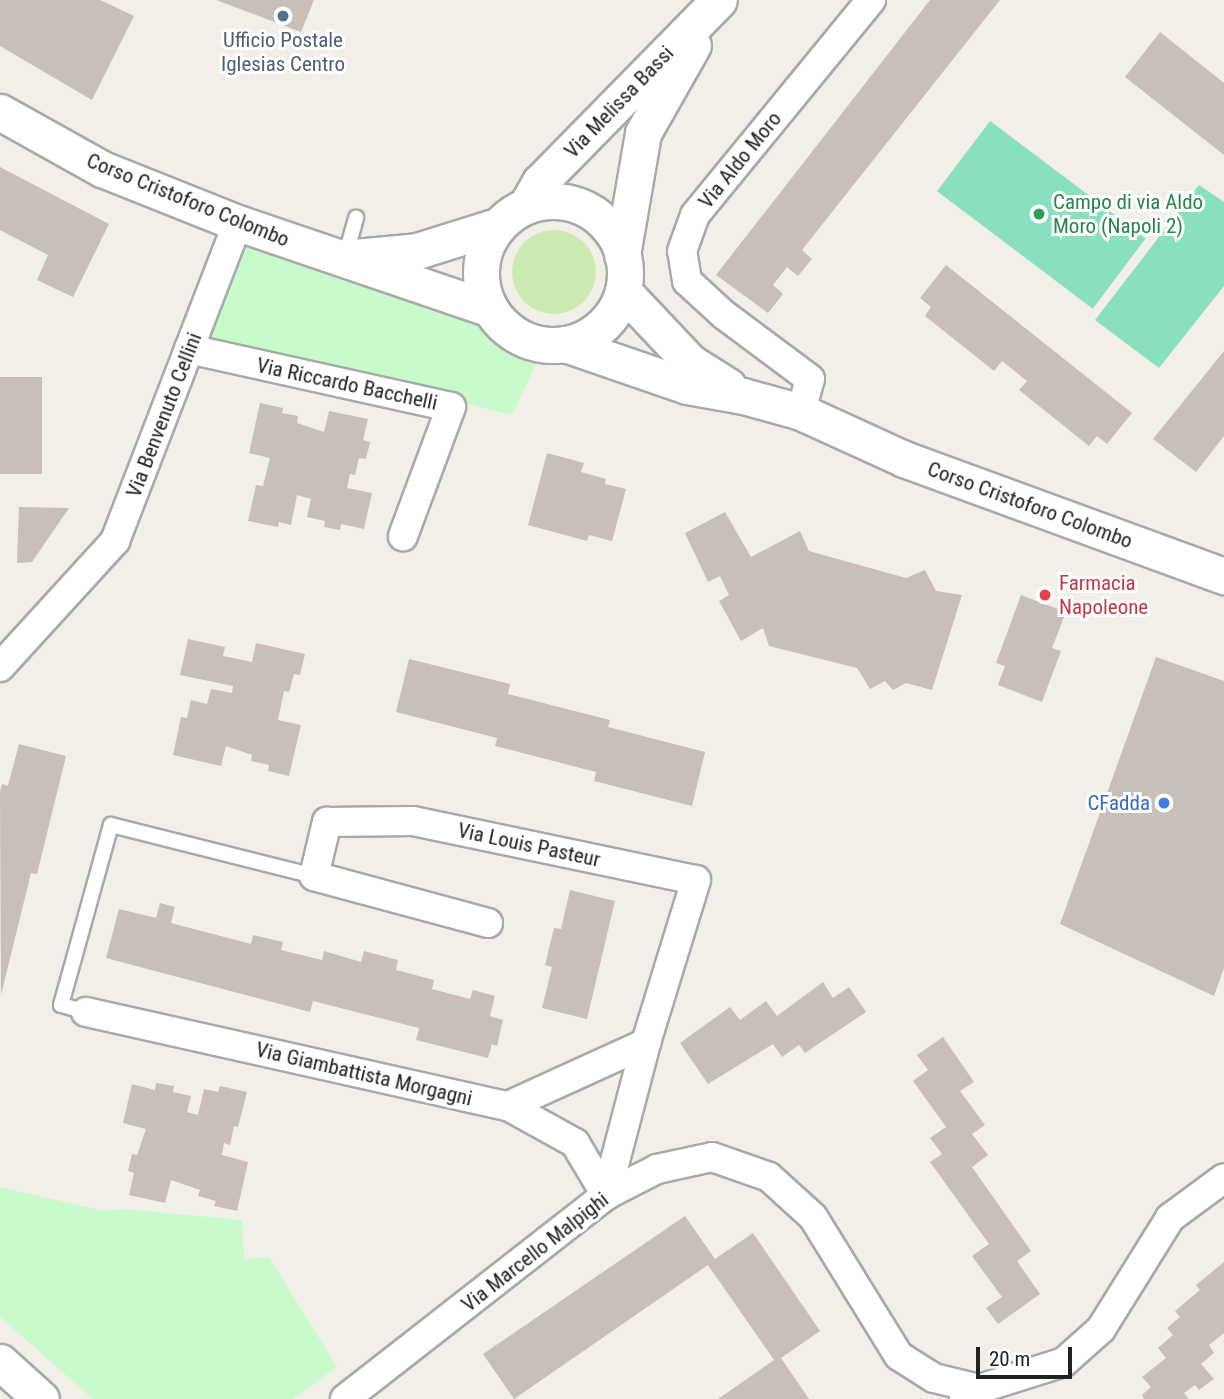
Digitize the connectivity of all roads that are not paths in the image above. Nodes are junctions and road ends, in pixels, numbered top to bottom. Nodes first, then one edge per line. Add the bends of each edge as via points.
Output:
1 (871, 0) edge
2 (718, 1) edge
3 (0, 112) edge
4 (526, 206) junction
5 (356, 218) dead end
6 (238, 223) junction
7 (497, 226) junction
8 (622, 255) junction
9 (344, 258) junction
10 (623, 291) junction
11 (490, 309) junction
12 (565, 344) junction
13 (189, 349) junction
14 (743, 396) junction
15 (801, 412) junction
16 (838, 429) junction
17 (403, 536) dead end
18 (1224, 553) edge
19 (1224, 576) edge
20 (0, 667) edge
21 (314, 876) junction
22 (488, 923) dead end
23 (86, 1012) joint
24 (646, 1043) junction
25 (509, 1106) junction
26 (1224, 1178) edge
27 (606, 1195) junction
28 (0, 1362) edge
29 (972, 1394) edge
30 (41, 1399) edge
31 (345, 1399) edge

1 - 15 street, Via Aldo Moro via 695,215 682,251 687,281 810,379
2 - 4 street, Via Melissa Bassi via 540,182
2 - 8 street, Via Melissa Bassi via 643,133
3 - 6 street, Corso Cristoforo Colombo via 102,169
4 - 7 street, Corso Cristoforo Colombo
4 - 8 street, Corso Cristoforo Colombo via 565,201 588,209 608,225
5 - 9 lane
6 - 9 street, Corso Cristoforo Colombo
6 - 13 street, Via Benvenuto Cellini
7 - 9 street, Corso Cristoforo Colombo via 417,251
7 - 11 street, Corso Cristoforo Colombo via 485,244 480,266
8 - 10 street, Corso Cristoforo Colombo
9 - 11 street, Corso Cristoforo Colombo
10 - 12 street via 602,326
10 - 14 street, Corso Cristoforo Colombo via 690,362
11 - 12 street, Corso Cristoforo Colombo via 503,326 522,338
12 - 14 street, Corso Cristoforo Colombo via 687,386
13 - 17 street, Via Riccardo Bacchelli via 451,407
13 - 20 street, Via Benvenuto Cellini via 114,541
14 - 15 street, Corso Cristoforo Colombo
15 - 16 street, Corso Cristoforo Colombo
16 - 18 street, Corso Cristoforo Colombo via 854,425
16 - 19 street, Corso Cristoforo Colombo via 904,459
21 - 22 street
21 - 23 lane via 111,825 61,1005
21 - 24 street, Via Louis Pasteur via 327,822 413,821 696,880
23 - 25 street, Via Giambattista Morgagni
24 - 25 street
24 - 27 street, Via Louis Pasteur
25 - 27 street, Via Giambattista Morgagni via 575,1143
26 - 29 street via 1170,1218 1101,1329 1064,1362
27 - 29 street, Via Marcello Malpighi via 657,1169 712,1157 769,1177 813,1217 899,1356
27 - 31 street, Via Marcello Malpighi
28 - 30 street

